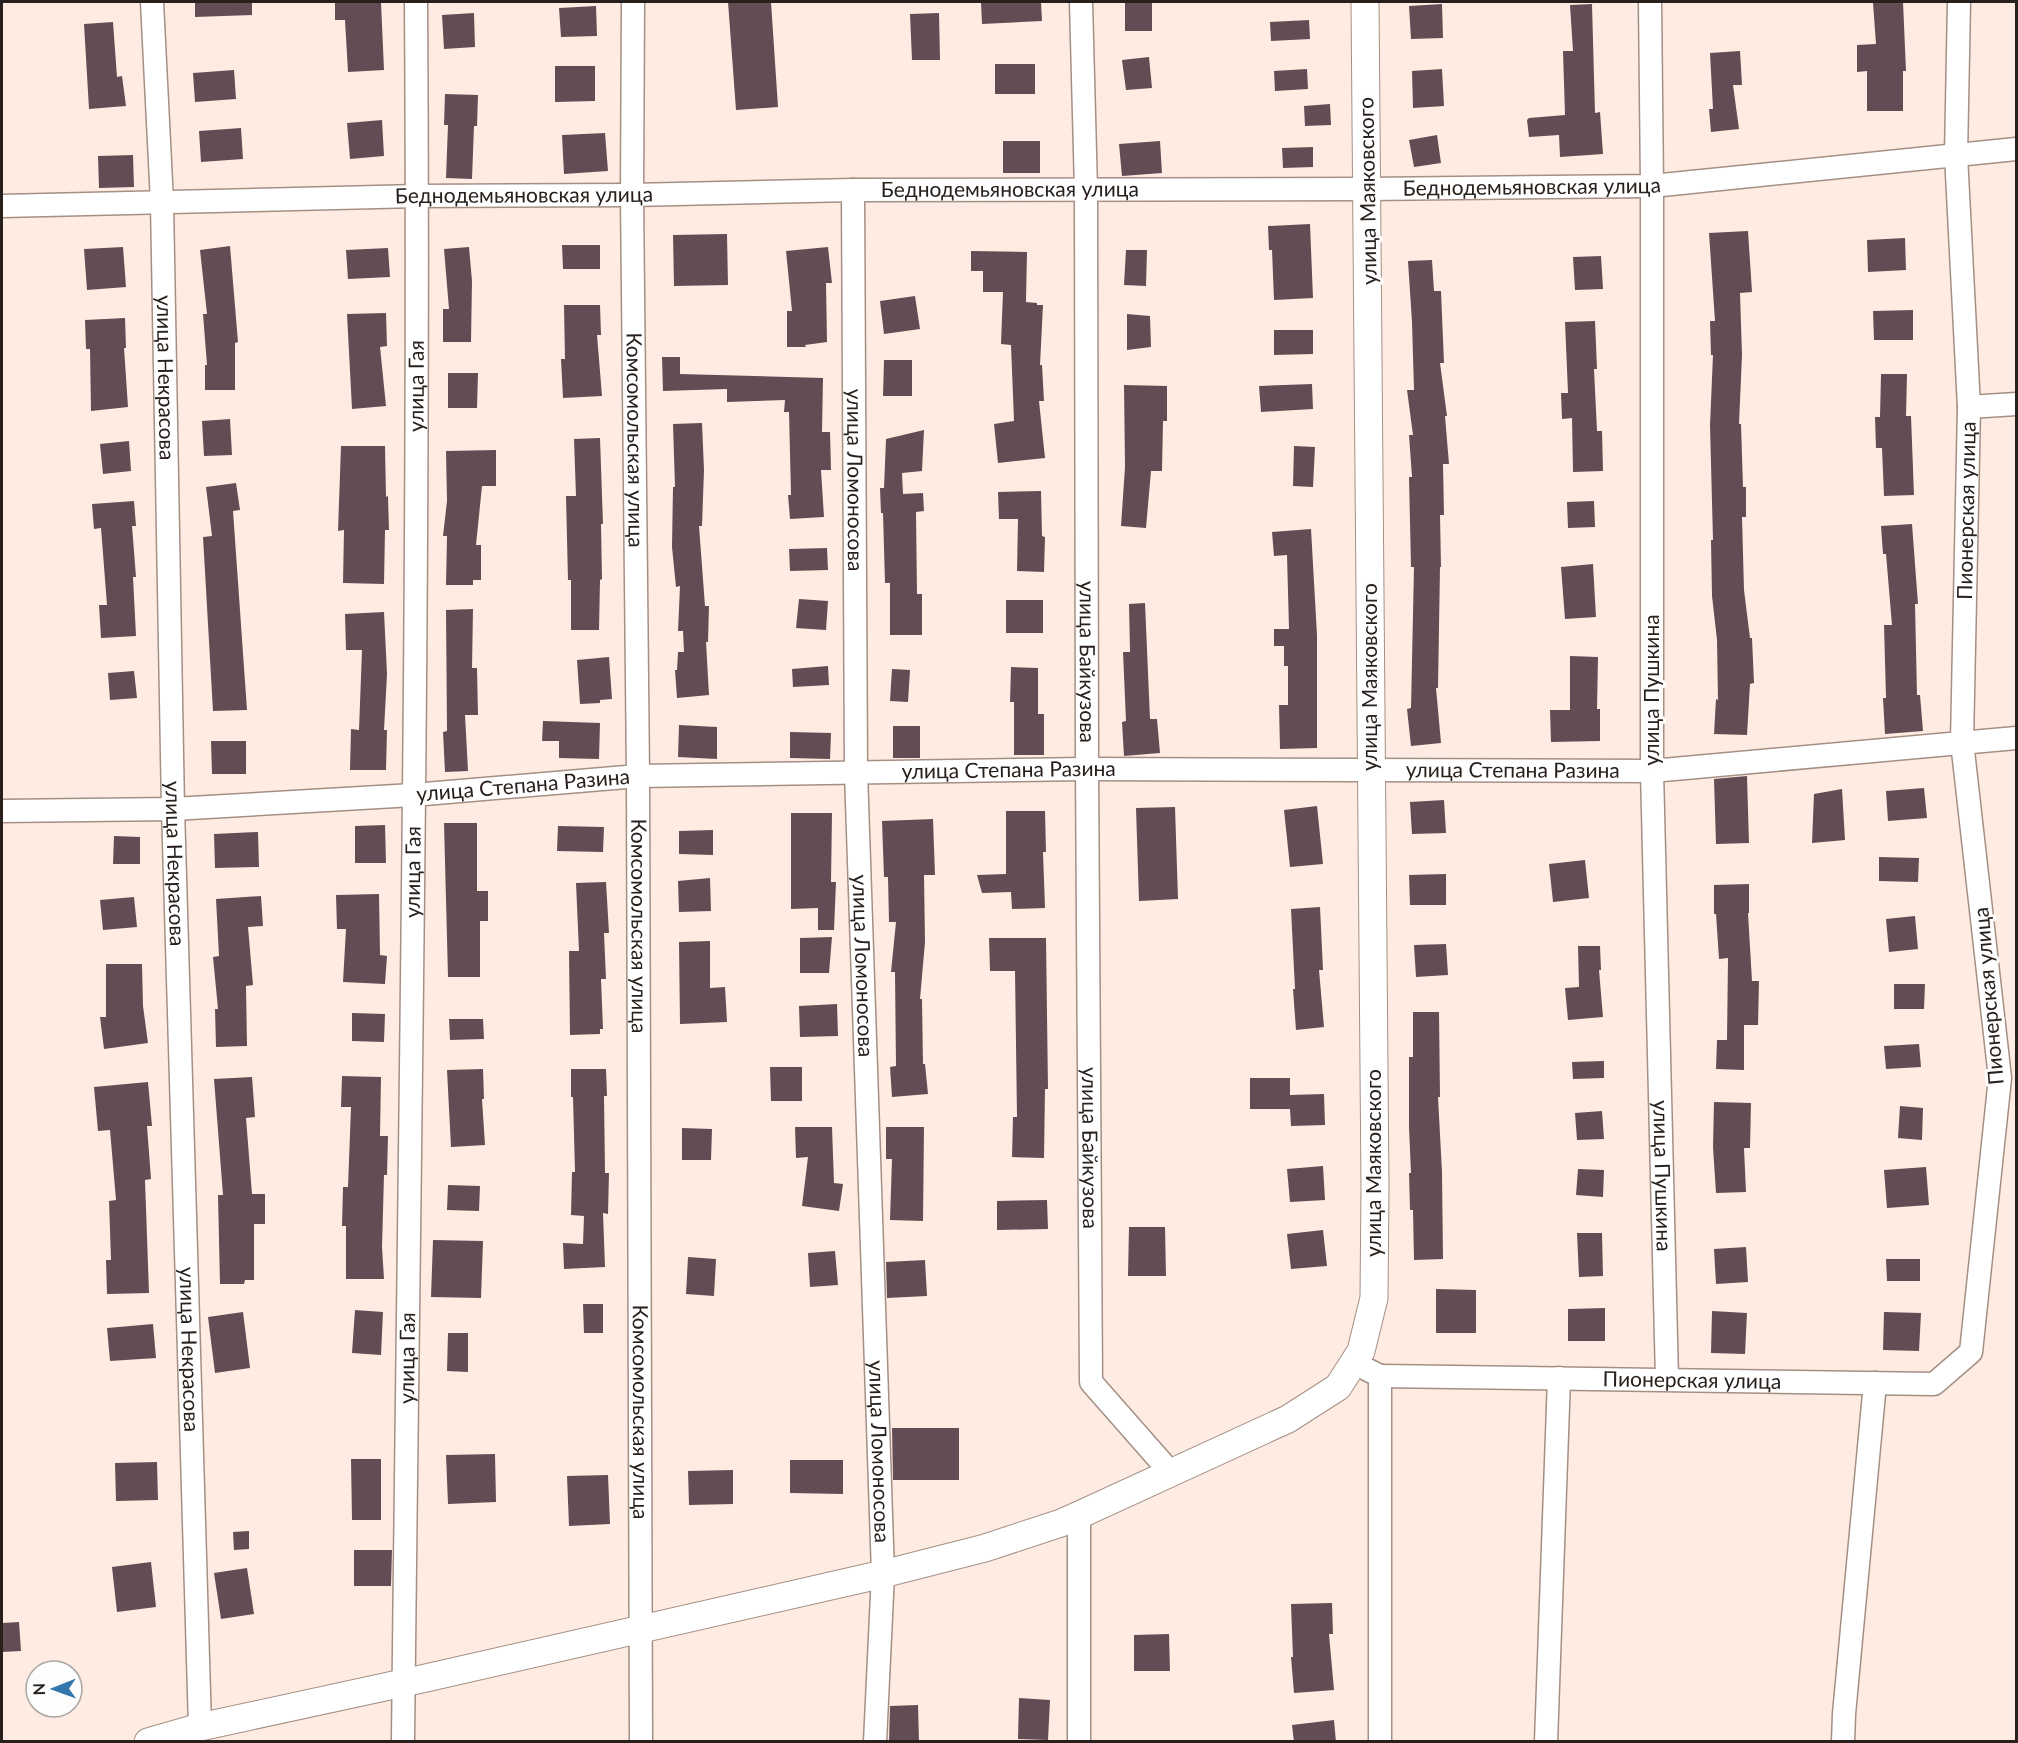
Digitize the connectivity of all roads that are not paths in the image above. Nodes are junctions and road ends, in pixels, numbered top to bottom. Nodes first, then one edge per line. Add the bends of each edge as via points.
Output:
1 (152, 2) edge
2 (416, 2) edge
3 (633, 2) edge
4 (1081, 2) edge
5 (1365, 2) edge
6 (1650, 2) edge
7 (1959, 2) edge
8 (2016, 149) edge
9 (1956, 155) junction
10 (1652, 186) junction
11 (1368, 189) junction
12 (853, 190) junction
13 (1086, 190) junction
14 (632, 195) junction
15 (418, 196) junction
16 (162, 202) junction
17 (2, 206) edge
18 (2016, 404) edge
19 (1969, 407) junction
20 (2016, 738) edge
21 (1962, 742) junction
22 (1087, 769) junction
23 (1371, 769) junction
24 (1652, 771) junction
25 (856, 772) junction
26 (638, 776) junction
27 (413, 795) junction
28 (173, 809) junction
29 (2, 811) edge
30 (2008, 1078) edge
31 (1357, 1357) junction
32 (1380, 1376) junction
33 (1559, 1378) junction
34 (1667, 1379) junction
35 (1875, 1383) junction
36 (1171, 1473) junction
37 (1079, 1515) junction
38 (883, 1574) junction
39 (641, 1628) junction
40 (404, 1683) junction
41 (200, 1727) junction
42 (148, 1742) edge
43 (403, 1742) edge
44 (641, 1742) edge
45 (875, 1742) edge
46 (1079, 1742) edge
47 (1380, 1742) edge
48 (1546, 1742) edge
49 (1843, 1742) edge

1 - 16 street, улица Некрасова
2 - 15 street, улица Гая
3 - 14 street, Комсомольская улица
4 - 13 street, улица Байкузова
5 - 11 street, улица Маяковского
6 - 10 street, улица Пушкина
7 - 9 street, Пионерская улица
8 - 9 street, Беднодемьяновская улица
9 - 10 street, Беднодемьяновская улица
9 - 19 street, Пионерская улица
10 - 11 street, Беднодемьяновская улица
10 - 24 street, улица Пушкина
11 - 13 street, Беднодемьяновская улица
11 - 23 street, улица Маяковского
12 - 13 street, Беднодемьяновская улица
12 - 14 street, Беднодемьяновская улица
12 - 25 street, улица Ломоносова
13 - 22 street, улица Байкузова
14 - 15 street, Беднодемьяновская улица
14 - 26 street, Комсомольская улица
15 - 16 street, Беднодемьяновская улица
15 - 27 street, улица Гая
16 - 17 street, Беднодемьяновская улица
16 - 28 street, улица Некрасова
18 - 19 street
19 - 21 street, Пионерская улица
20 - 21 street, улица Степана Разина
21 - 24 street, улица Степана Разина
21 - 30 street, Пионерская улица
22 - 23 street, улица Степана Разина
22 - 25 street, улица Степана Разина
22 - 36 street, улица Байкузова via 1091,1382
23 - 24 street, улица Степана Разина
23 - 31 street, улица Маяковского via 1374,1298
24 - 34 street, улица Пушкина
25 - 26 street, улица Степана Разина
25 - 38 street, улица Ломоносова
26 - 27 street, улица Степана Разина
26 - 39 street, Комсомольская улица
27 - 28 street, улица Степана Разина
27 - 40 street, улица Гая
28 - 29 street, улица Степана Разина
28 - 41 street, улица Некрасова
30 - 35 street, Пионерская улица via 1971,1352 1934,1384
31 - 32 street
31 - 36 street, улица Маяковского via 1338,1388 1288,1419
32 - 33 street, Пионерская улица
32 - 47 street
33 - 34 street, Пионерская улица
33 - 48 street
34 - 35 street, Пионерская улица
35 - 49 street
36 - 37 street, улица Маяковского
37 - 38 street, улица Маяковского via 985,1548
37 - 46 street
38 - 39 street, улица Маяковского
38 - 45 street, улица Ломоносова
39 - 40 street, улица Маяковского
39 - 44 street, Комсомольская улица
40 - 41 street, улица Маяковского
40 - 43 street, улица Гая
41 - 42 street, улица Маяковского

